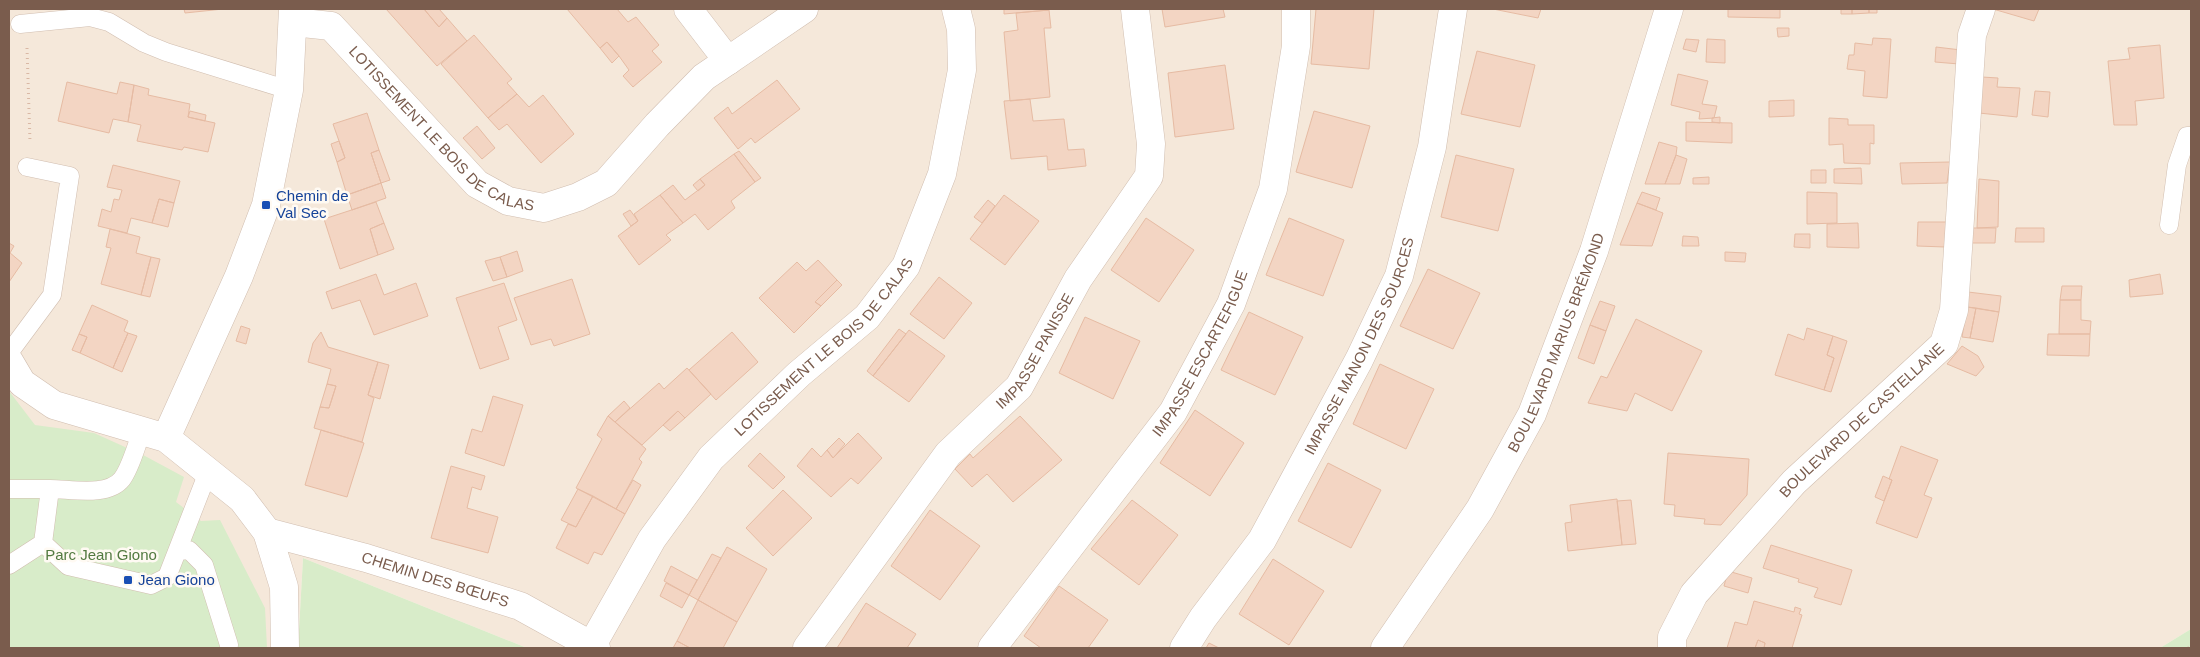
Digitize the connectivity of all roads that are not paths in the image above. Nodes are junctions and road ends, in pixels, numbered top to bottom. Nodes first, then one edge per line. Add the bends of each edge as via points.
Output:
1 (688, 9) edge
2 (804, 9) edge
3 (956, 9) edge
4 (1134, 9) edge
5 (1296, 9) edge
6 (1453, 9) edge
7 (1668, 9) edge
8 (1982, 9) edge
9 (293, 16) edge
10 (20, 24) road end
11 (728, 61) junction
12 (289, 90) junction
13 (2191, 136) edge
14 (27, 167) road end
15 (2169, 225) dead end
16 (9, 353) edge
17 (9, 361) edge
18 (154, 435) junction
19 (208, 472) junction
20 (50, 489) junction
21 (9, 490) edge
22 (267, 532) junction
23 (43, 543) junction
24 (179, 551) junction
25 (9, 565) edge
26 (229, 645) dead end
27 (594, 646) edge
28 (285, 648) edge
29 (807, 648) edge
30 (992, 648) edge
31 (1184, 648) edge
32 (1385, 648) edge
33 (1672, 648) edge

1 - 11 street
2 - 11 street, LOTISSEMENT LE BOIS DE CALAS
3 - 27 street, LOTISSEMENT LE BOIS DE CALAS via 962,29 962,70 942,174 906,266 867,317 799,374 711,458 652,539
4 - 29 street, IMPASSE PANISSE via 1152,144 1149,176 1078,279 1019,387 948,454
5 - 30 street, IMPASSE ESCARTEFIGUE via 1296,46 1273,189 1231,304 1173,412
6 - 31 street, IMPASSE MANON DES SOURCES via 1432,147 1399,276 1359,360 1262,540
7 - 32 street, BOULEVARD MARIUS BRÉMOND via 1594,251 1532,414 1480,508
8 - 33 street, BOULEVARD DE CASTELLANE via 1972,35 1954,310 1944,344 1794,482 1694,594 1672,636
9 - 11 street, LOTISSEMENT LE BOIS DE CALAS via 331,26 477,184 508,201 544,208 578,197 606,183 704,77
9 - 12 street
10 - 12 lane via 90,17 109,22 166,52
12 - 18 street via 266,205 240,276
13 - 15 lane via 2187,136 2177,165
14 - 16 lane via 70,176 52,295
17 - 18 street via 22,384 54,405
18 - 19 street
18 - 20 lane via 112,487 100,490
19 - 22 street via 242,500
19 - 24 lane
20 - 21 lane
20 - 23 lane
22 - 27 street, CHEMIN DES BŒUFS via 366,558 520,606
22 - 28 street via 284,588
23 - 24 lane via 68,566 152,585 167,577
23 - 25 lane
24 - 26 lane via 188,550 204,565

